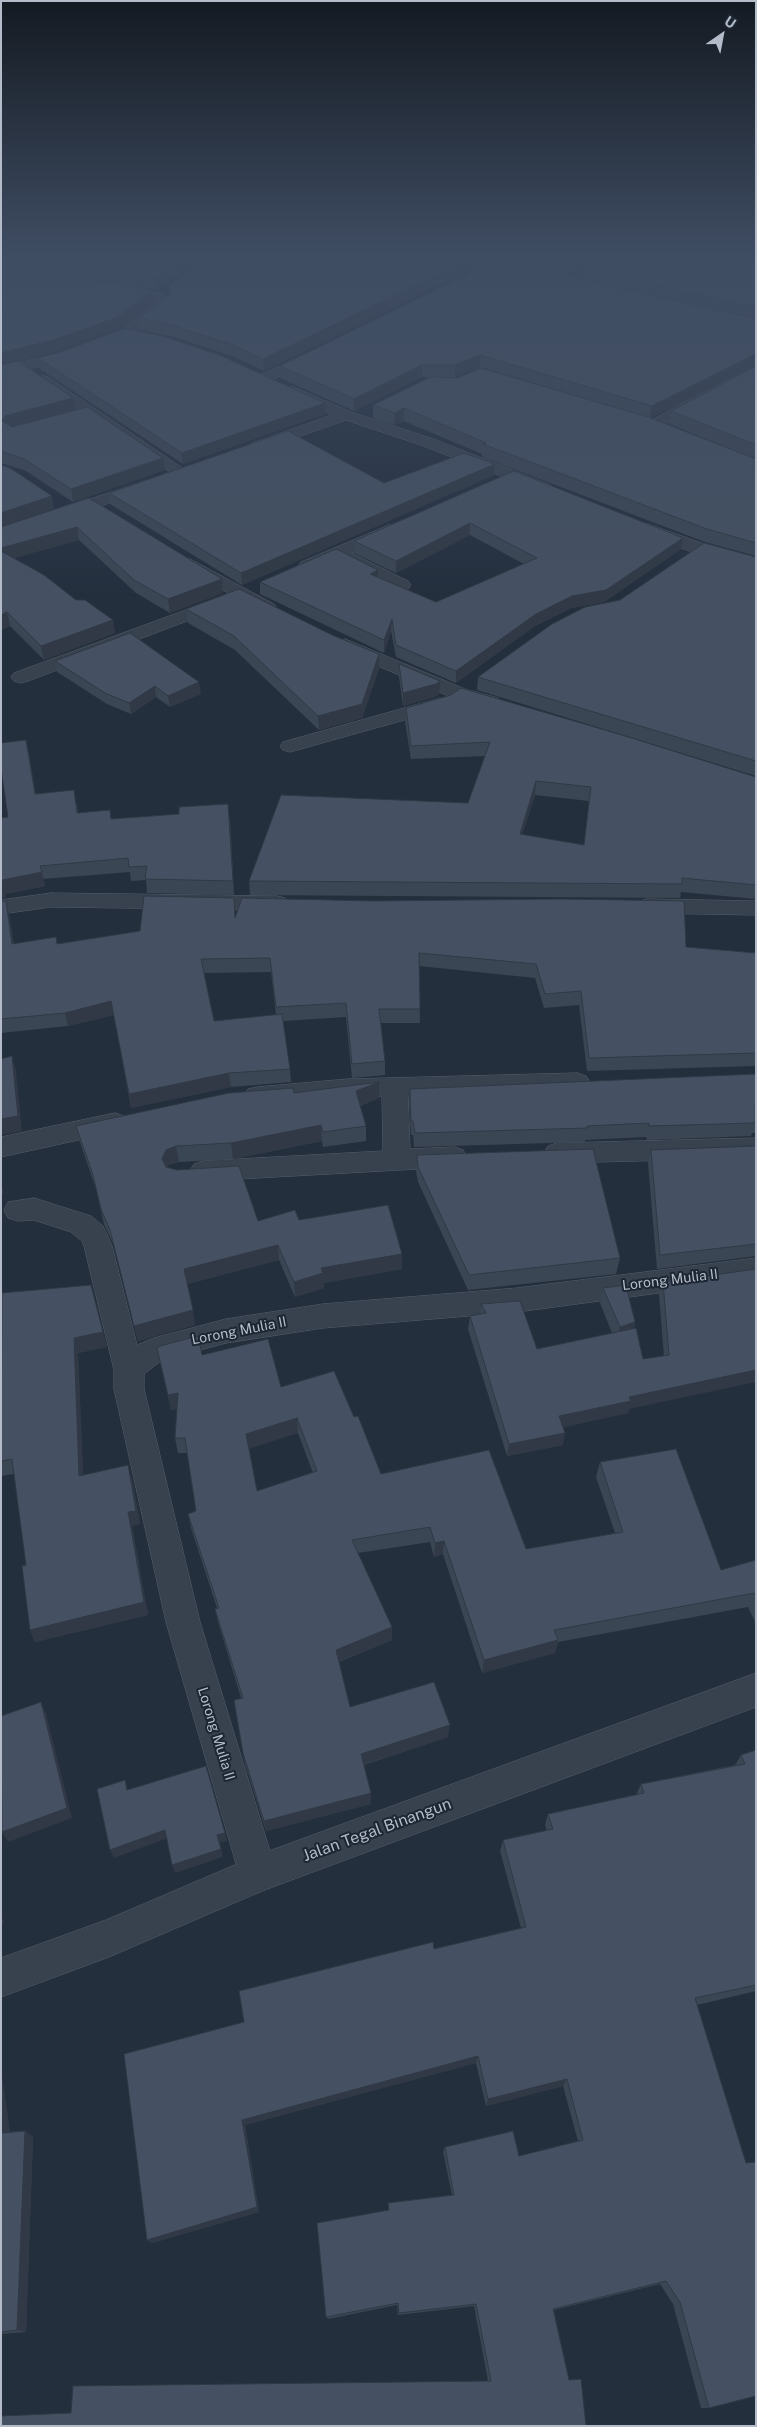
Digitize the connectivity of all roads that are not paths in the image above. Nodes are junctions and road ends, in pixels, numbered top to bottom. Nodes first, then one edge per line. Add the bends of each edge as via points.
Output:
1 (29, 370) edge
2 (280, 370) edge
3 (754, 370) edge
4 (248, 371) edge
5 (263, 379) junction
6 (372, 410) edge
7 (91, 412) junction
8 (351, 416) junction
9 (72, 418) edge
10 (633, 420) edge
11 (652, 425) junction
12 (668, 432) edge
13 (246, 450) edge
14 (201, 466) edge
15 (182, 473) junction
16 (514, 475) junction
17 (487, 486) edge
18 (559, 494) edge
19 (51, 497) edge
20 (94, 504) junction
21 (71, 511) junction
22 (110, 514) edge
23 (407, 521) edge
24 (633, 523) edge
25 (1, 535) edge
26 (337, 552) junction
27 (175, 555) edge
28 (756, 564) edge
29 (293, 572) edge
30 (402, 585) edge
31 (250, 591) junction
32 (282, 615) edge
33 (332, 639) edge
34 (22, 677) dead end
35 (466, 687) junction
36 (511, 708) edge
37 (290, 746) dead end
38 (296, 904) edge
39 (628, 906) edge
40 (1, 907) edge
41 (756, 908) edge
42 (596, 1082) edge
43 (391, 1088) junction
44 (232, 1098) edge
45 (136, 1118) edge
46 (1, 1147) edge
47 (756, 1148) edge
48 (531, 1155) edge
49 (475, 1157) edge
50 (397, 1161) junction
51 (179, 1174) edge
52 (18, 1210) dead end
53 (756, 1269) edge
54 (128, 1370) junction
55 (756, 1690) edge
56 (258, 1874) junction
57 (1, 1978) edge

1 - 7 street
2 - 5 street
3 - 11 street
4 - 5 street
5 - 8 street
6 - 8 street
7 - 9 street
7 - 15 street
8 - 13 street
8 - 16 street
10 - 11 street
11 - 12 street
14 - 15 street
15 - 20 street
16 - 17 street
16 - 18 street
19 - 21 street
20 - 21 street
20 - 22 street
21 - 25 street
23 - 26 street
24 - 28 street via 690,554
26 - 29 street
26 - 30 street
27 - 31 street
31 - 32 street
31 - 34 street
33 - 35 street
35 - 36 street
35 - 37 street via 436,706
38 - 40 street via 51,900
39 - 41 street
42 - 43 street
43 - 44 street via 348,1088
43 - 50 street via 395,1096
45 - 46 street
47 - 48 street
49 - 50 street
50 - 51 street
52 - 54 street via 34,1209 81,1224 93,1234
53 - 54 street, Lorong Mulia II via 517,1300 323,1316 226,1331 154,1350
54 - 56 street, Lorong Mulia II via 129,1389 183,1622
55 - 56 street, Jalan Tegal Binangun
56 - 57 street, Jalan Tegal Binangun via 109,1938

